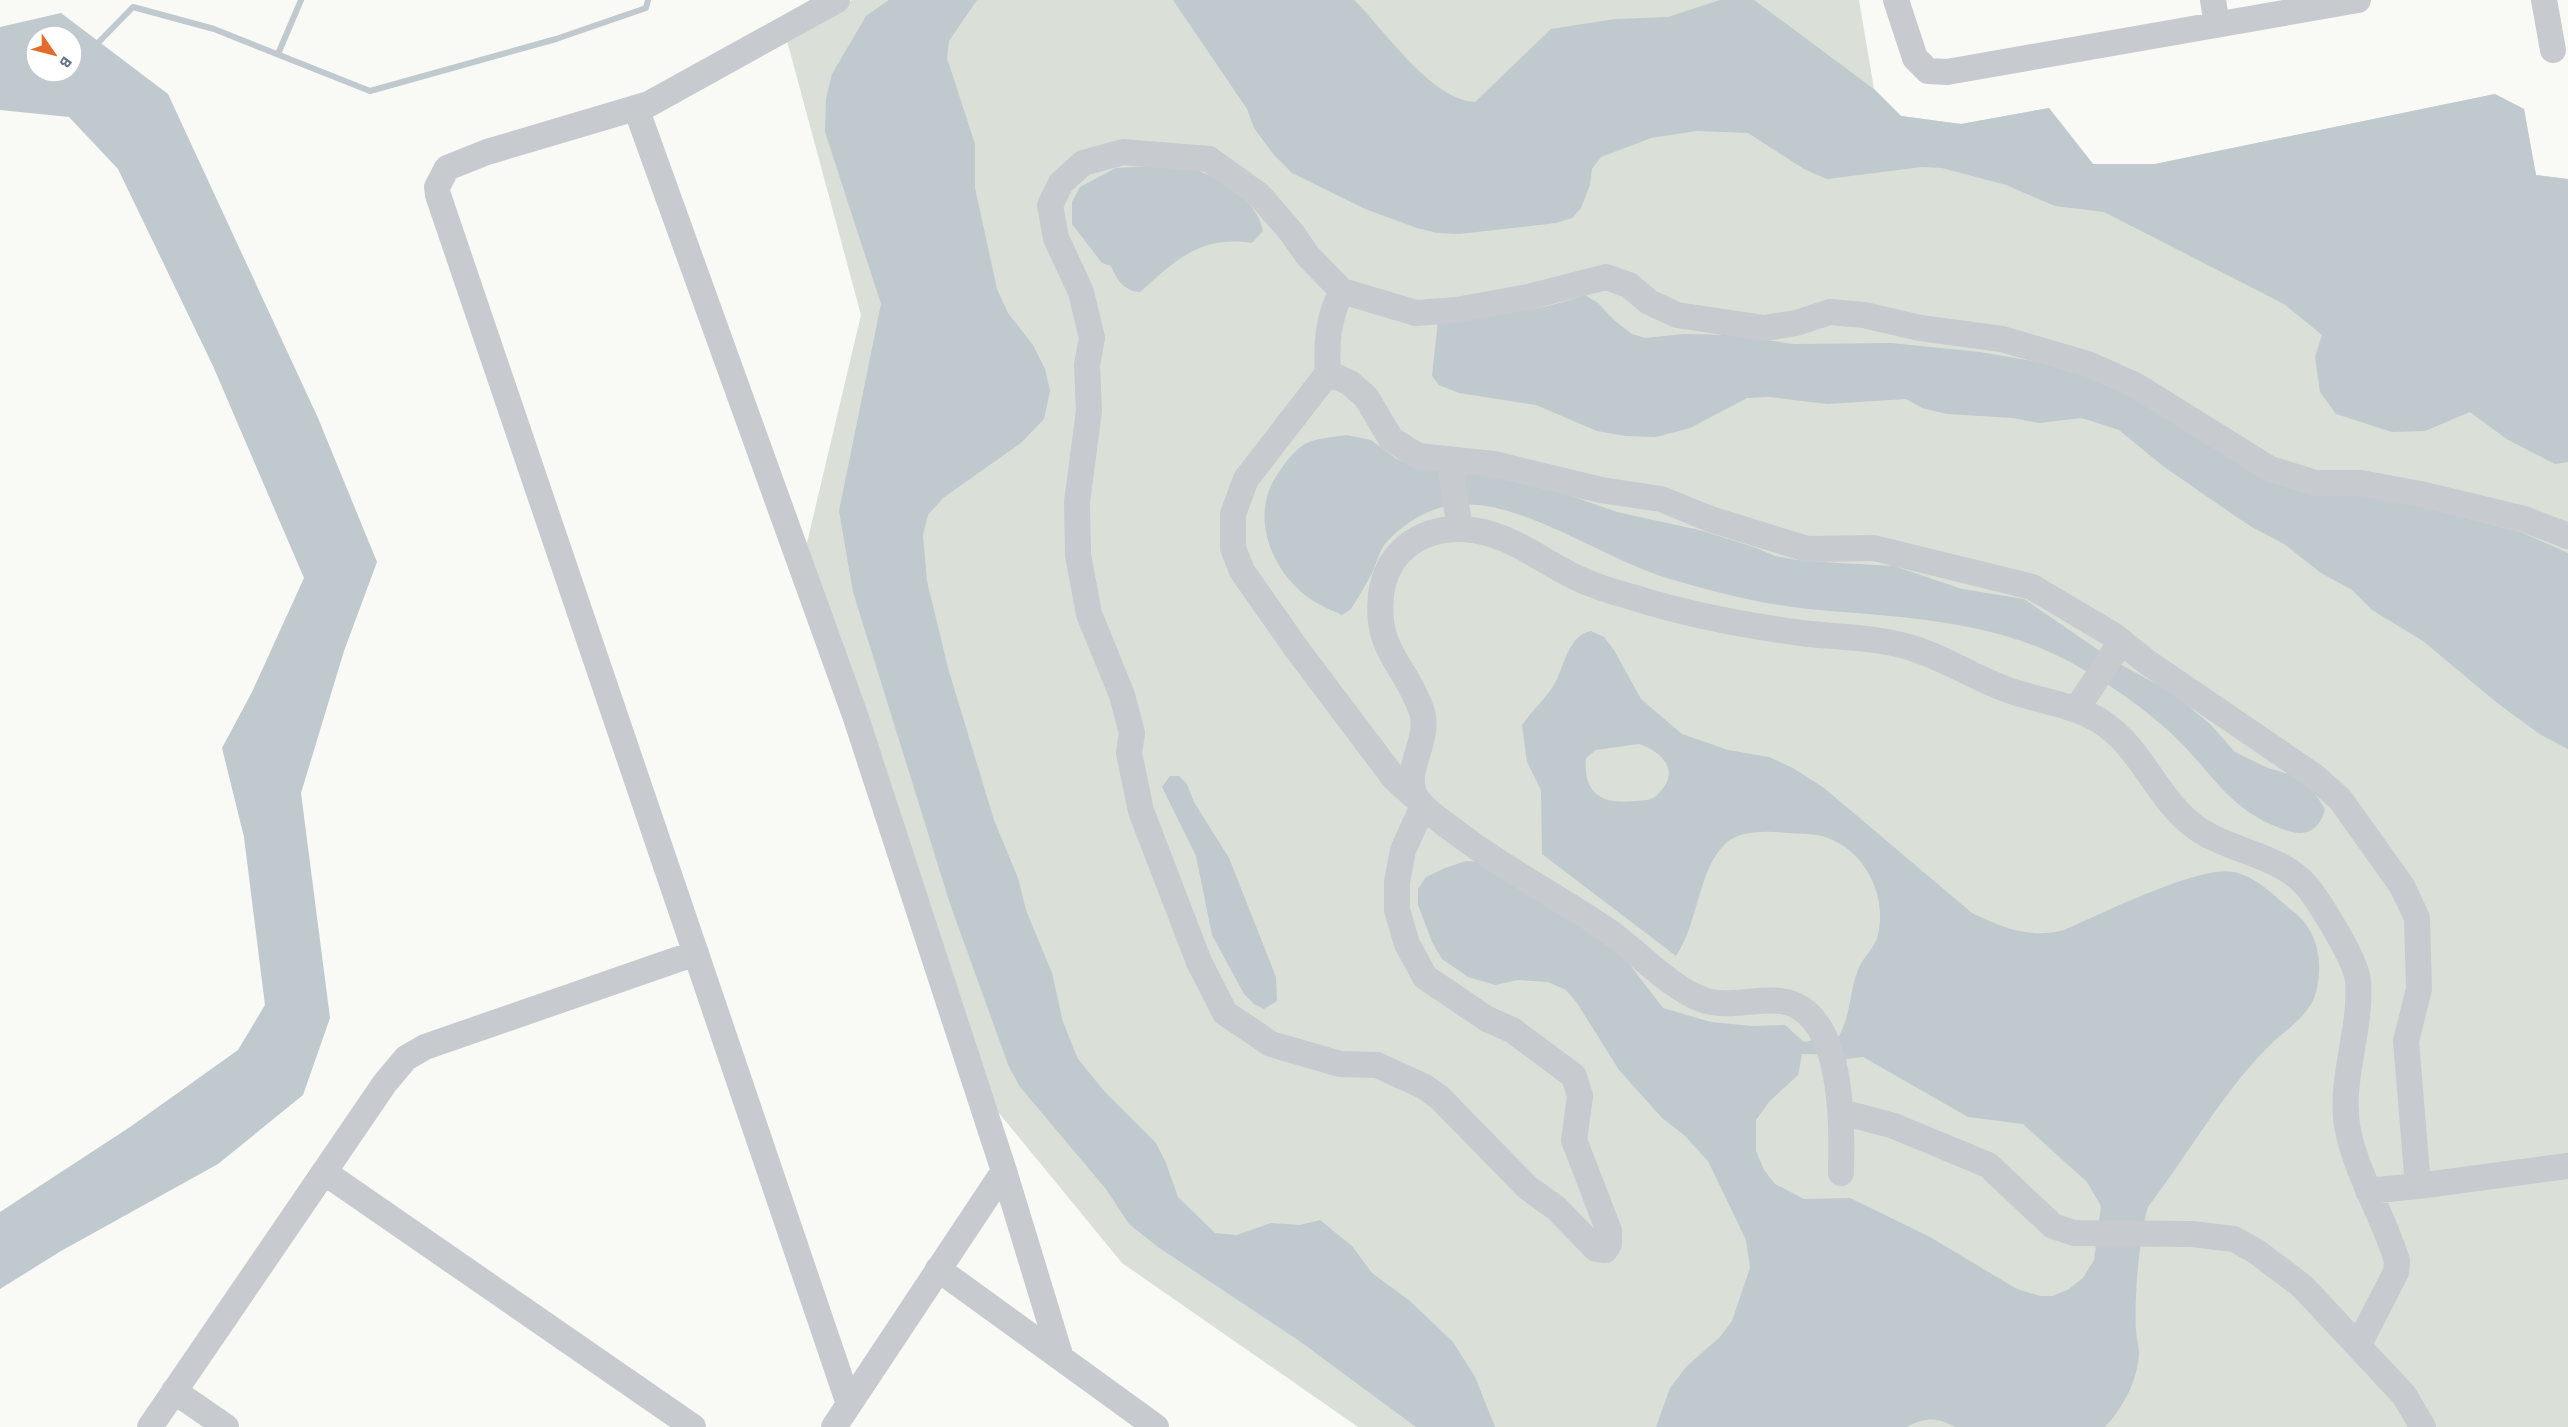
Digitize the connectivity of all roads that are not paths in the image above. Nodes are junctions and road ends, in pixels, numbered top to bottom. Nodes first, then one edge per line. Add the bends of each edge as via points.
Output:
1 (837, 0) edge
2 (1896, 0) edge
3 (2358, 0) edge
4 (2544, 0) edge
5 (2215, 12) edge
6 (2553, 50) dead end
7 (636, 108) junction
8 (1342, 291) junction
9 (1328, 373) junction
10 (1450, 462) junction
11 (1459, 525) junction
12 (2568, 536) edge
13 (2120, 644) junction
14 (2078, 708) junction
15 (1419, 801) junction
16 (696, 953) junction
17 (1842, 1112) junction
18 (2568, 1166) edge
19 (1004, 1171) junction
20 (324, 1172) junction
21 (1841, 1173) dead end
22 (2418, 1186) junction
23 (2368, 1191) junction
24 (938, 1269) junction
25 (2358, 1346) junction
26 (1061, 1358) junction
27 (174, 1391) junction
28 (849, 1404) junction
29 (150, 1427) edge
30 (226, 1427) edge
31 (693, 1427) edge
32 (834, 1427) edge
33 (1156, 1427) edge
34 (2423, 1427) edge

1 - 7 street via 678,90
2 - 5 street via 1914,58 1928,71 1947,72
3 - 5 street
4 - 6 street
7 - 16 street via 487,152 447,168 437,187
7 - 19 street via 855,715
8 - 9 street via 1332,309 1326,348
8 - 12 street via 1416,313 1528,297 1606,277 1629,285 1649,302 1677,315 1764,328 1830,312 2002,339 2088,364 2135,385 2270,469 2315,483 2361,483 2420,494 2524,519
8 - 15 street via 1259,195 1209,159 1123,152 1083,163 1061,183 1050,205 1056,238 1081,292 1092,338 1087,365 1089,411 1077,502 1078,555 1089,614 1122,695 1132,733 1130,753 1141,811 1198,962 1225,1013 1271,1044 1340,1064 1377,1065 1423,1086 1439,1097 1527,1187 1556,1208 1596,1249 1605,1250 1609,1231 1574,1140 1580,1096 1574,1076 1512,1030 1487,1019 1425,977 1407,944 1397,910 1396,882
9 - 10 street via 1350,383 1366,397 1391,440 1418,456
9 - 15 street via 1246,479 1233,514 1233,548 1242,571 1289,639 1394,778
10 - 11 street
10 - 13 street via 1494,464 1601,490 1661,499 1710,519 1807,549 1874,548 2032,587
11 - 14 street via 1521,544 1582,580 1701,618 1903,646 1963,668 2009,691
11 - 15 street via 1418,537 1394,556 1382,588 1380,627 1389,651 1415,692 1426,724 1411,774
13 - 14 street
13 - 22 street via 2314,776 2340,799 2402,886 2417,918 2419,989 2406,1041
14 - 23 street via 2134,750 2176,810 2195,829 2280,866 2308,887 2351,957 2358,980 2347,1092 2348,1129
15 - 17 street via 1478,849 1612,934 1696,998 1719,1004 1751,1000 1788,1002 1806,1011 1822,1029
16 - 20 street via 425,1047 406,1058
16 - 28 street
17 - 21 street
17 - 25 street via 1894,1126 1988,1164 2053,1226 2073,1233 2192,1234 2234,1239 2302,1286
18 - 22 street
19 - 24 street
19 - 26 street
20 - 27 street
20 - 31 street
22 - 23 street
23 - 25 street via 2397,1261
24 - 26 street
24 - 28 street
25 - 34 street via 2404,1395
26 - 33 street
27 - 29 street
27 - 30 street
28 - 32 street

